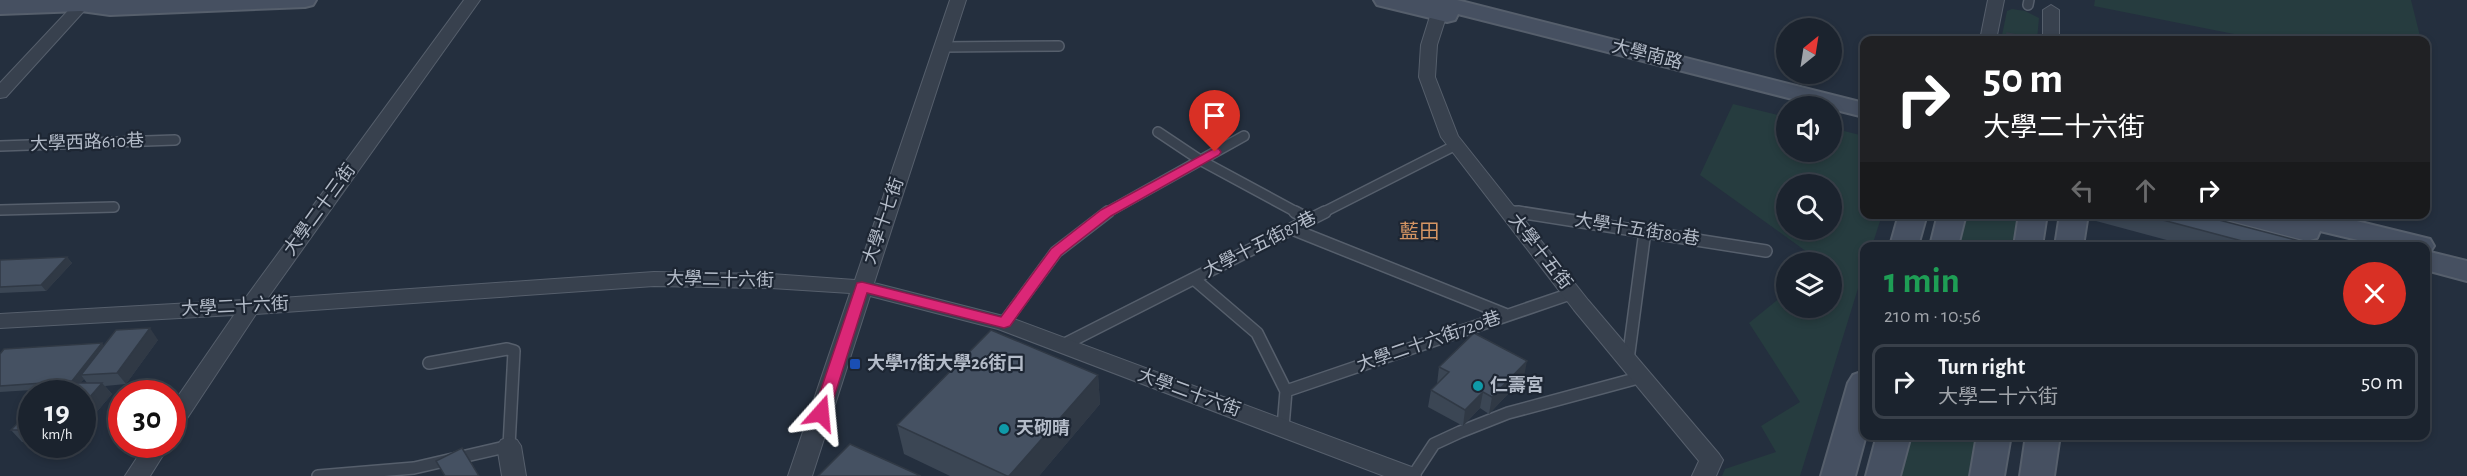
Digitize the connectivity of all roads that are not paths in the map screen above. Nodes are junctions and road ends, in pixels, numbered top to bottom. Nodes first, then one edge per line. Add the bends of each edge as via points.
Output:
1 (306, 0) edge
2 (472, 0) edge
3 (958, 0) edge
4 (1385, 0) edge
5 (1996, 0) edge
6 (88, 2) edge
7 (1438, 6) edge
8 (0, 7) edge
9 (2051, 10) dead end
10 (1989, 36) edge
11 (2051, 36) edge
12 (1059, 46) dead end
13 (943, 47) junction
14 (0, 93) edge
15 (1776, 99) edge
16 (1860, 109) edge
17 (1842, 117) edge
18 (1860, 122) edge
19 (1158, 132) dead end
20 (1245, 136) dead end
21 (175, 140) dead end
22 (1456, 145) junction
23 (0, 146) edge
24 (1200, 160) junction
25 (114, 207) dead end
26 (0, 210) edge
27 (1507, 210) junction
28 (1912, 219) edge
29 (1951, 219) edge
30 (2032, 219) edge
31 (2072, 219) edge
32 (2257, 219) edge
33 (2309, 219) edge
34 (1310, 220) junction
35 (1292, 229) junction
36 (1645, 231) junction
37 (1905, 242) edge
38 (1945, 242) edge
39 (2029, 242) edge
40 (2070, 242) edge
41 (2349, 242) edge
42 (2404, 242) edge
43 (2430, 248) edge
44 (1767, 251) dead end
45 (2467, 257) edge
46 (2430, 262) edge
47 (2467, 271) edge
48 (1194, 279) junction
49 (862, 286) junction
50 (1573, 293) junction
51 (250, 307) junction
52 (1507, 315) junction
53 (0, 321) edge
54 (1004, 323) junction
55 (1063, 345) junction
56 (1628, 360) junction
57 (429, 363) dead end
58 (1642, 377) junction
59 (1286, 391) junction
60 (1860, 397) edge
61 (186, 402) edge
62 (1283, 427) junction
63 (1893, 440) edge
64 (1993, 440) edge
65 (2042, 440) edge
66 (509, 446) junction
67 (148, 458) edge
68 (136, 476) edge
69 (318, 476) edge
70 (514, 476) edge
71 (800, 476) edge
72 (1411, 476) edge
73 (1704, 476) edge
74 (1838, 476) edge
75 (1883, 476) edge
76 (1987, 476) edge
77 (2037, 476) edge

1 - 6 street via 110,8
2 - 51 street, 大學二十三街
3 - 13 street, 大學十七街
4 - 7 street, 大學南路
5 - 10 street
6 - 8 street
6 - 14 street
7 - 15 street, 大學南路
7 - 16 street, 大學南路
7 - 22 street, 大學十五街 via 1427,77
9 - 11 street
12 - 13 lane
13 - 49 street, 大學十七街
17 - 18 street
19 - 24 lane
20 - 24 lane
21 - 23 lane, 大學西路610巷
22 - 27 street, 大學十五街
22 - 34 lane, 大學十五街87巷
24 - 34 lane
24 - 54 lane via 1106,213 1056,252
25 - 26 lane
27 - 36 lane, 大學十五街80巷
27 - 50 street, 大學十五街
28 - 37 street
29 - 38 street
30 - 39 street
31 - 40 street
32 - 41 street
33 - 42 street
34 - 35 lane, 大學十五街87巷
35 - 48 lane, 大學十五街87巷
35 - 52 lane
36 - 44 lane, 大學十五街80巷
36 - 56 lane
43 - 45 street
46 - 47 street
48 - 55 lane, 大學十五街87巷
48 - 59 lane via 1257,333
49 - 51 street, 大學二十六街 via 654,279
49 - 54 street, 大學二十六街
49 - 71 street, 大學十七街
50 - 52 lane, 大學二十六街720巷
50 - 56 street, 大學十五街
51 - 53 street, 大學二十六街
51 - 61 street, 大學二十三街
52 - 59 lane, 大學二十六街720巷
54 - 55 street, 大學二十六街
55 - 62 street, 大學二十六街
56 - 58 street, 大學十五街
57 - 66 lane via 514,351
58 - 72 lane via 1508,413 1460,432 1434,444
58 - 73 street, 大學十五街 via 1712,460
59 - 62 lane
60 - 74 street
62 - 72 street, 大學二十六街
63 - 75 street
64 - 76 street
65 - 77 street
66 - 69 lane via 414,468
66 - 70 street
67 - 68 street

